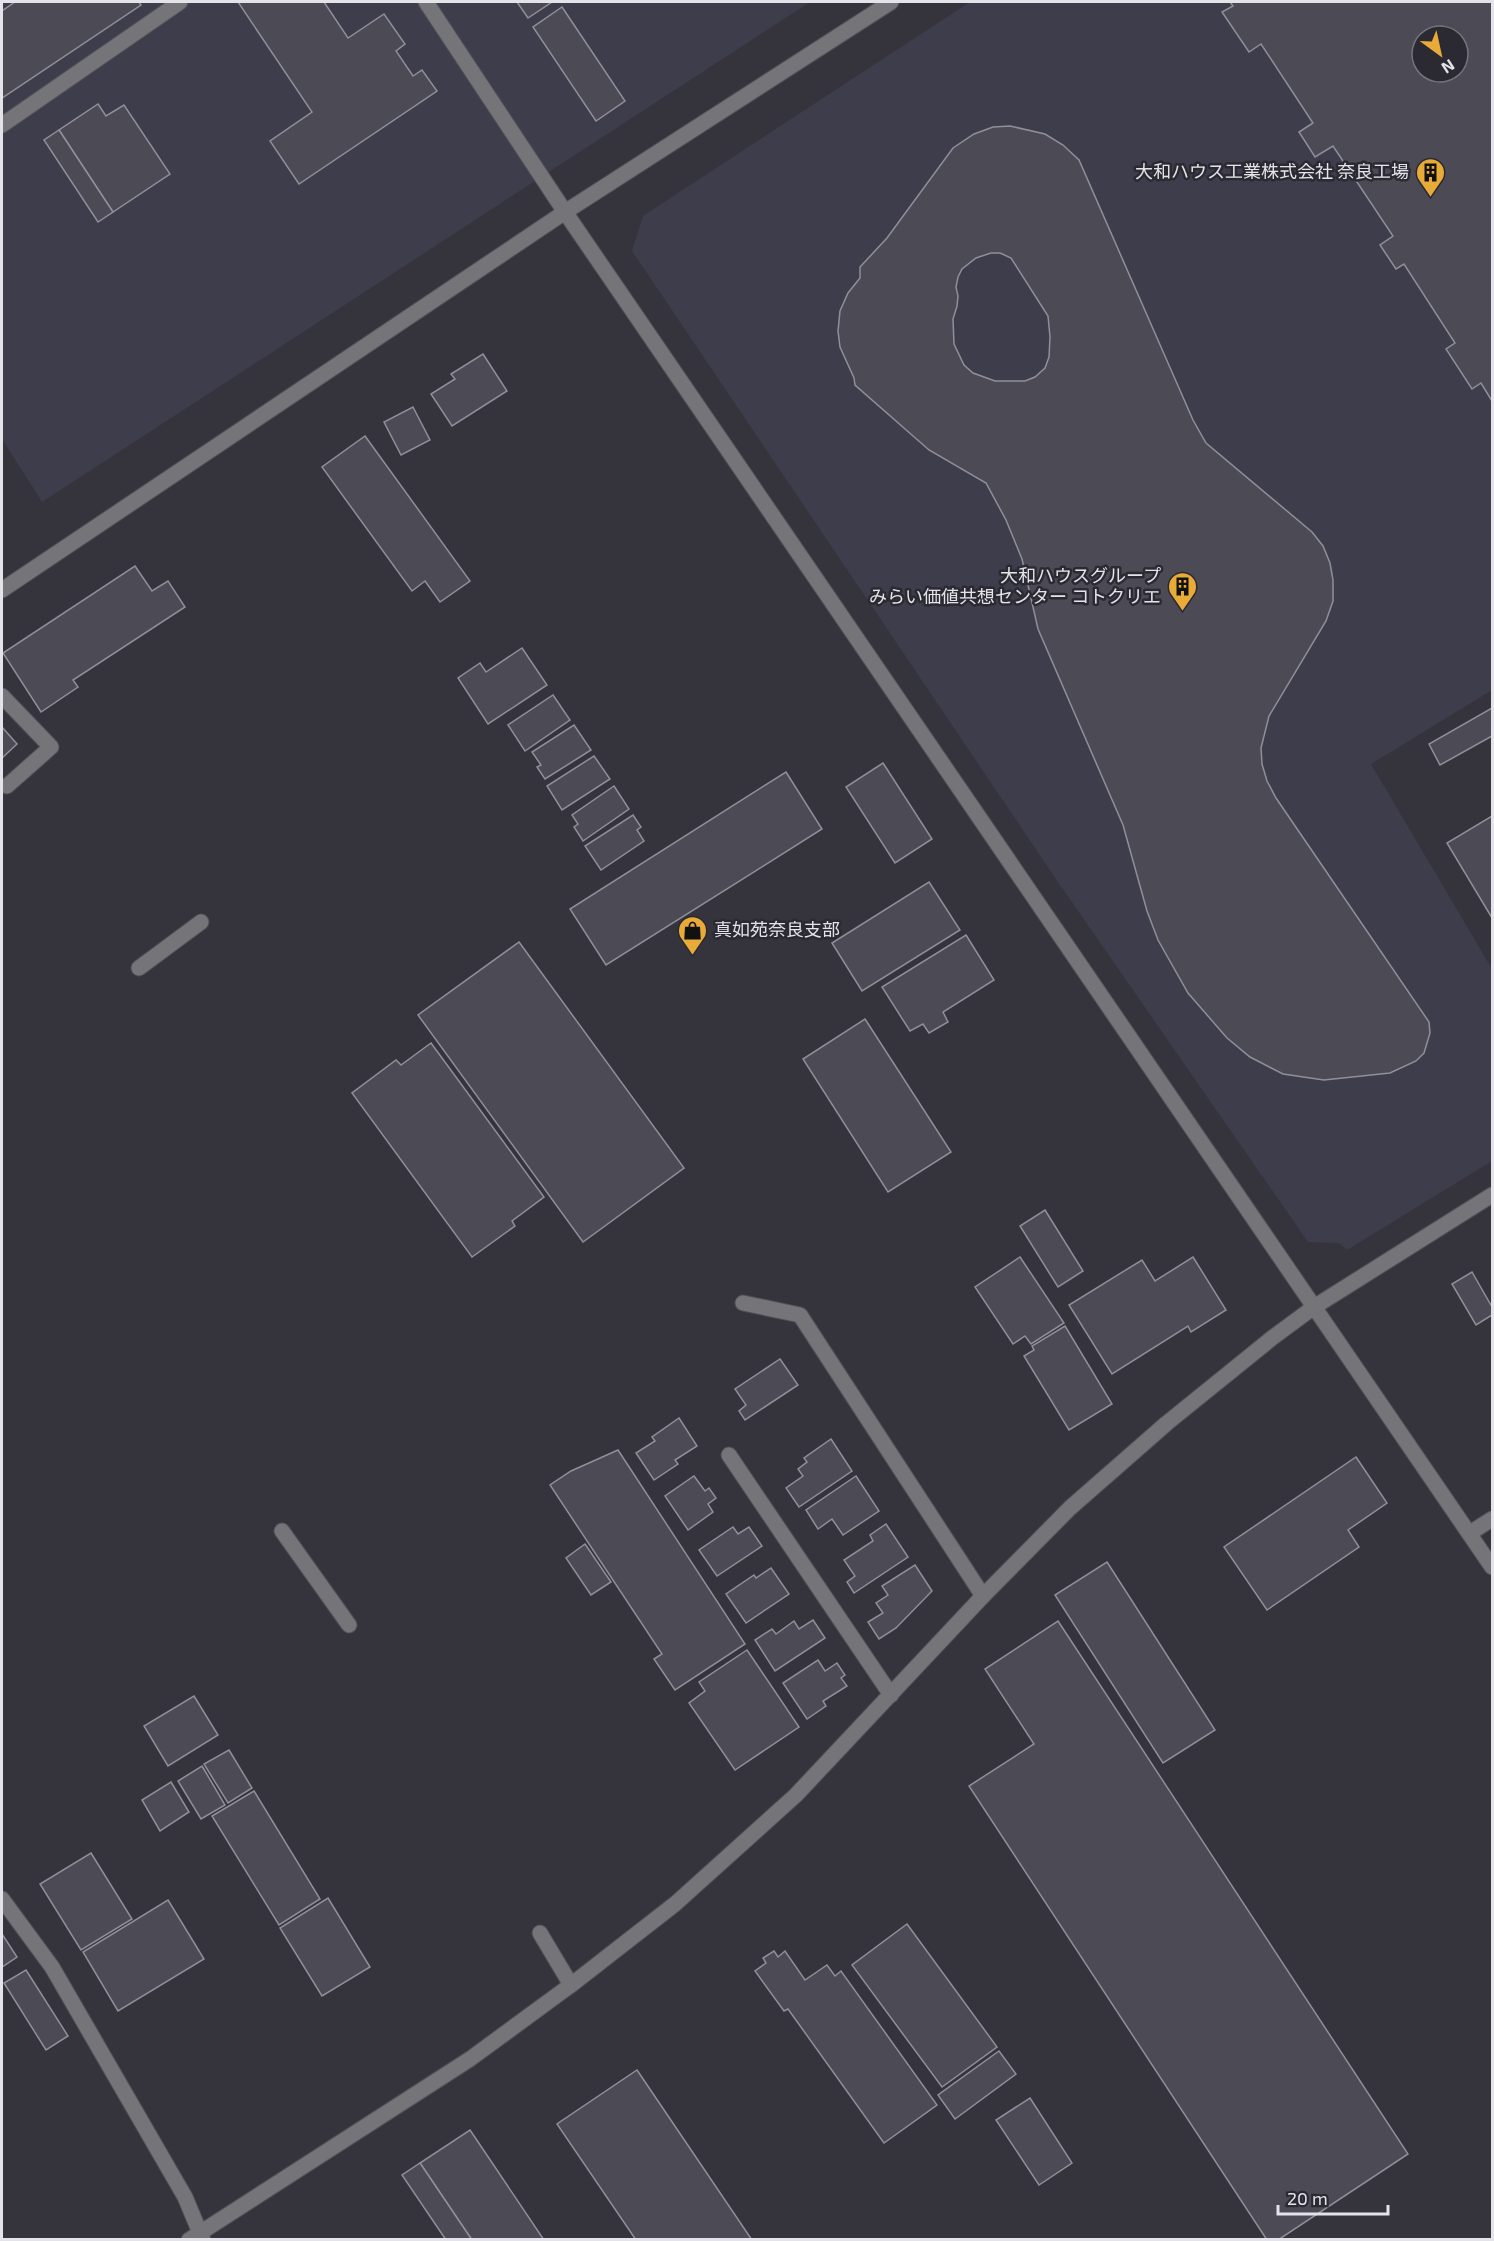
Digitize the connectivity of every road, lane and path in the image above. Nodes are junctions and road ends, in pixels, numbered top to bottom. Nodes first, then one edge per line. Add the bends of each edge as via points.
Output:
1 (180, 2) edge
2 (426, 2) edge
3 (891, 2) edge
4 (2, 125) edge
5 (565, 212) junction
6 (2, 590) edge
7 (2, 696) edge
8 (7, 786) dead end
9 (201, 922) dead end
10 (139, 968) dead end
11 (1492, 1195) edge
12 (743, 1303) dead end
13 (1314, 1307) junction
14 (729, 1455) dead end
15 (1492, 1519) edge
16 (282, 1531) dead end
17 (1470, 1533) junction
18 (1492, 1567) edge
19 (983, 1596) junction
20 (349, 1625) dead end
21 (891, 1695) junction
22 (2, 1899) edge
23 (540, 1933) dead end
24 (572, 1985) junction
25 (197, 2237) edge

1 - 4 street
2 - 5 street
3 - 5 street
5 - 6 street
5 - 13 street
7 - 8 street via 51,747
9 - 10 street
11 - 13 street
12 - 19 street via 800,1315
13 - 17 street
13 - 19 street via 1185,1409 1070,1508
14 - 21 street
15 - 17 street
16 - 20 street
17 - 18 street
19 - 21 street
21 - 24 street via 787,1803 675,1904
22 - 25 street via 52,1967 185,2197
23 - 24 street
24 - 25 street via 470,2059

